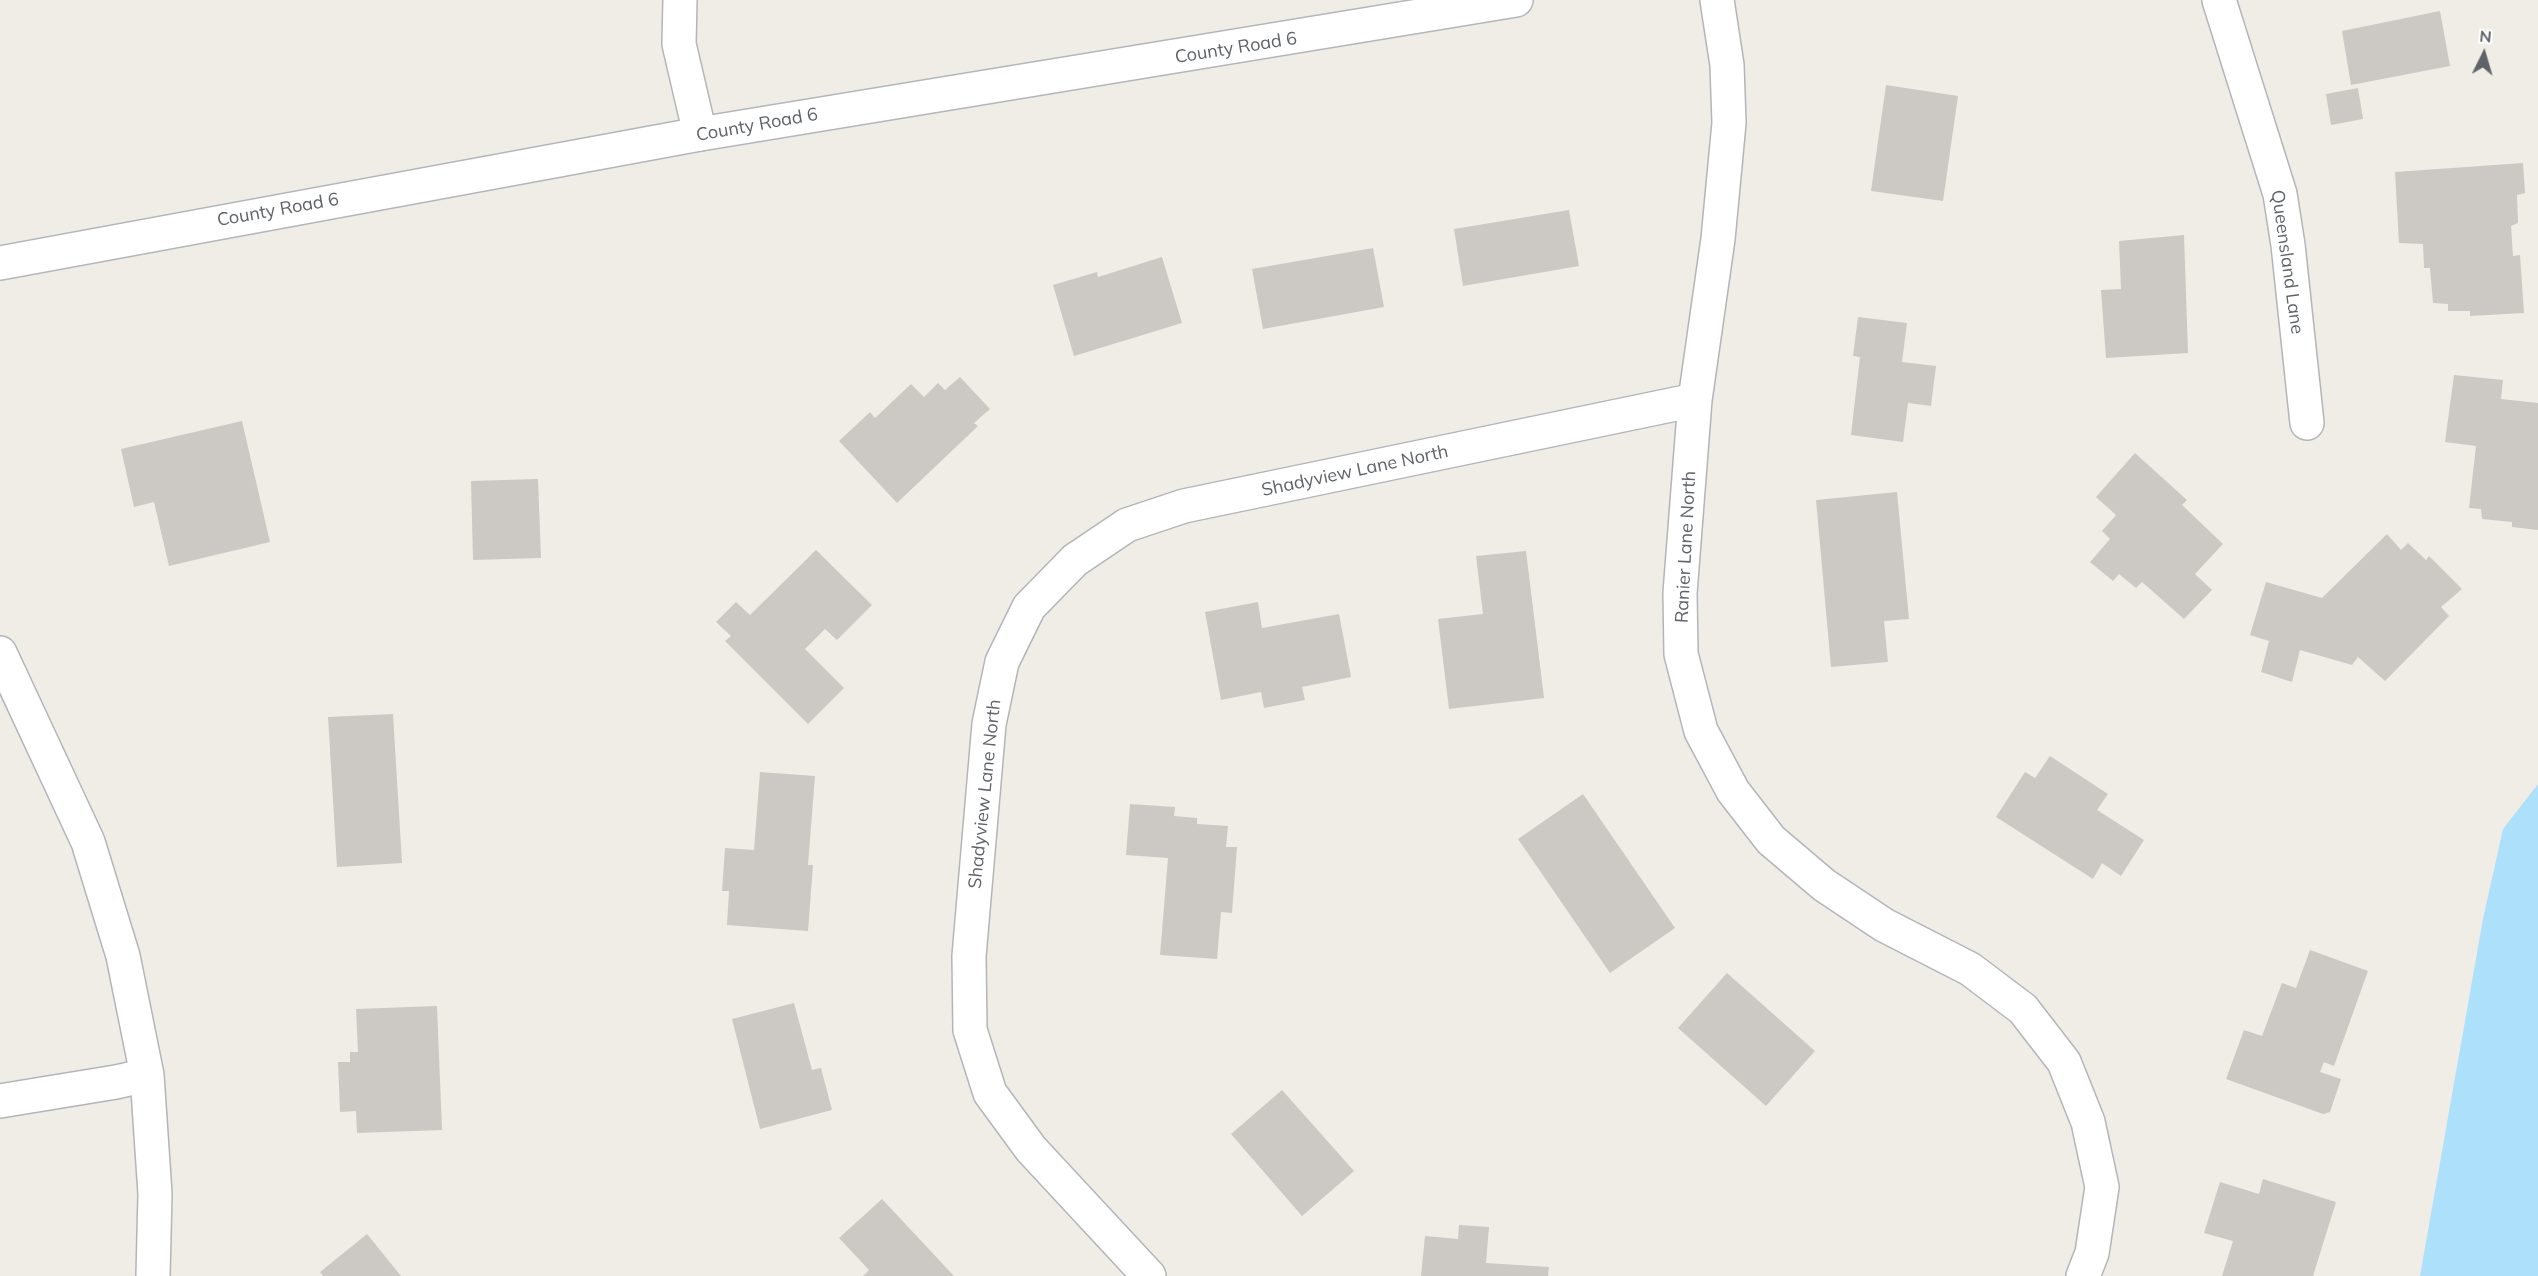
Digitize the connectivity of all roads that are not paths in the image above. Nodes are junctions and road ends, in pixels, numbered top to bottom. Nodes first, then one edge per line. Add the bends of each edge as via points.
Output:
1 (680, 0) edge
2 (1516, 0) edge
3 (1717, 0) edge
4 (2219, 0) edge
5 (700, 134) junction
6 (0, 262) edge
7 (1695, 400) junction
8 (2307, 423) dead end
9 (0, 653) edge
10 (147, 1075) junction
11 (0, 1101) edge
12 (153, 1276) edge
13 (1149, 1276) edge
14 (2083, 1276) edge

1 - 5 street via 679,44
2 - 5 street, County Road 6
3 - 7 street, Ranier Lane North via 1729,123 1718,239
4 - 8 street, Queensland Lane via 2280,194
5 - 6 street, County Road 6
7 - 13 street, Shadyview Lane North via 1184,506 1126,525 1075,560 1029,607 1002,662 989,724 969,956 970,1030 990,1093 1031,1149
7 - 14 street, Ranier Lane North via 1680,593 1682,654 1701,730 1732,791 1771,840 1884,925 1970,969 2023,1008 2064,1062 2088,1122 2102,1187 2092,1252
9 - 10 street via 88,842 123,956
10 - 11 street
10 - 12 street via 155,1194

